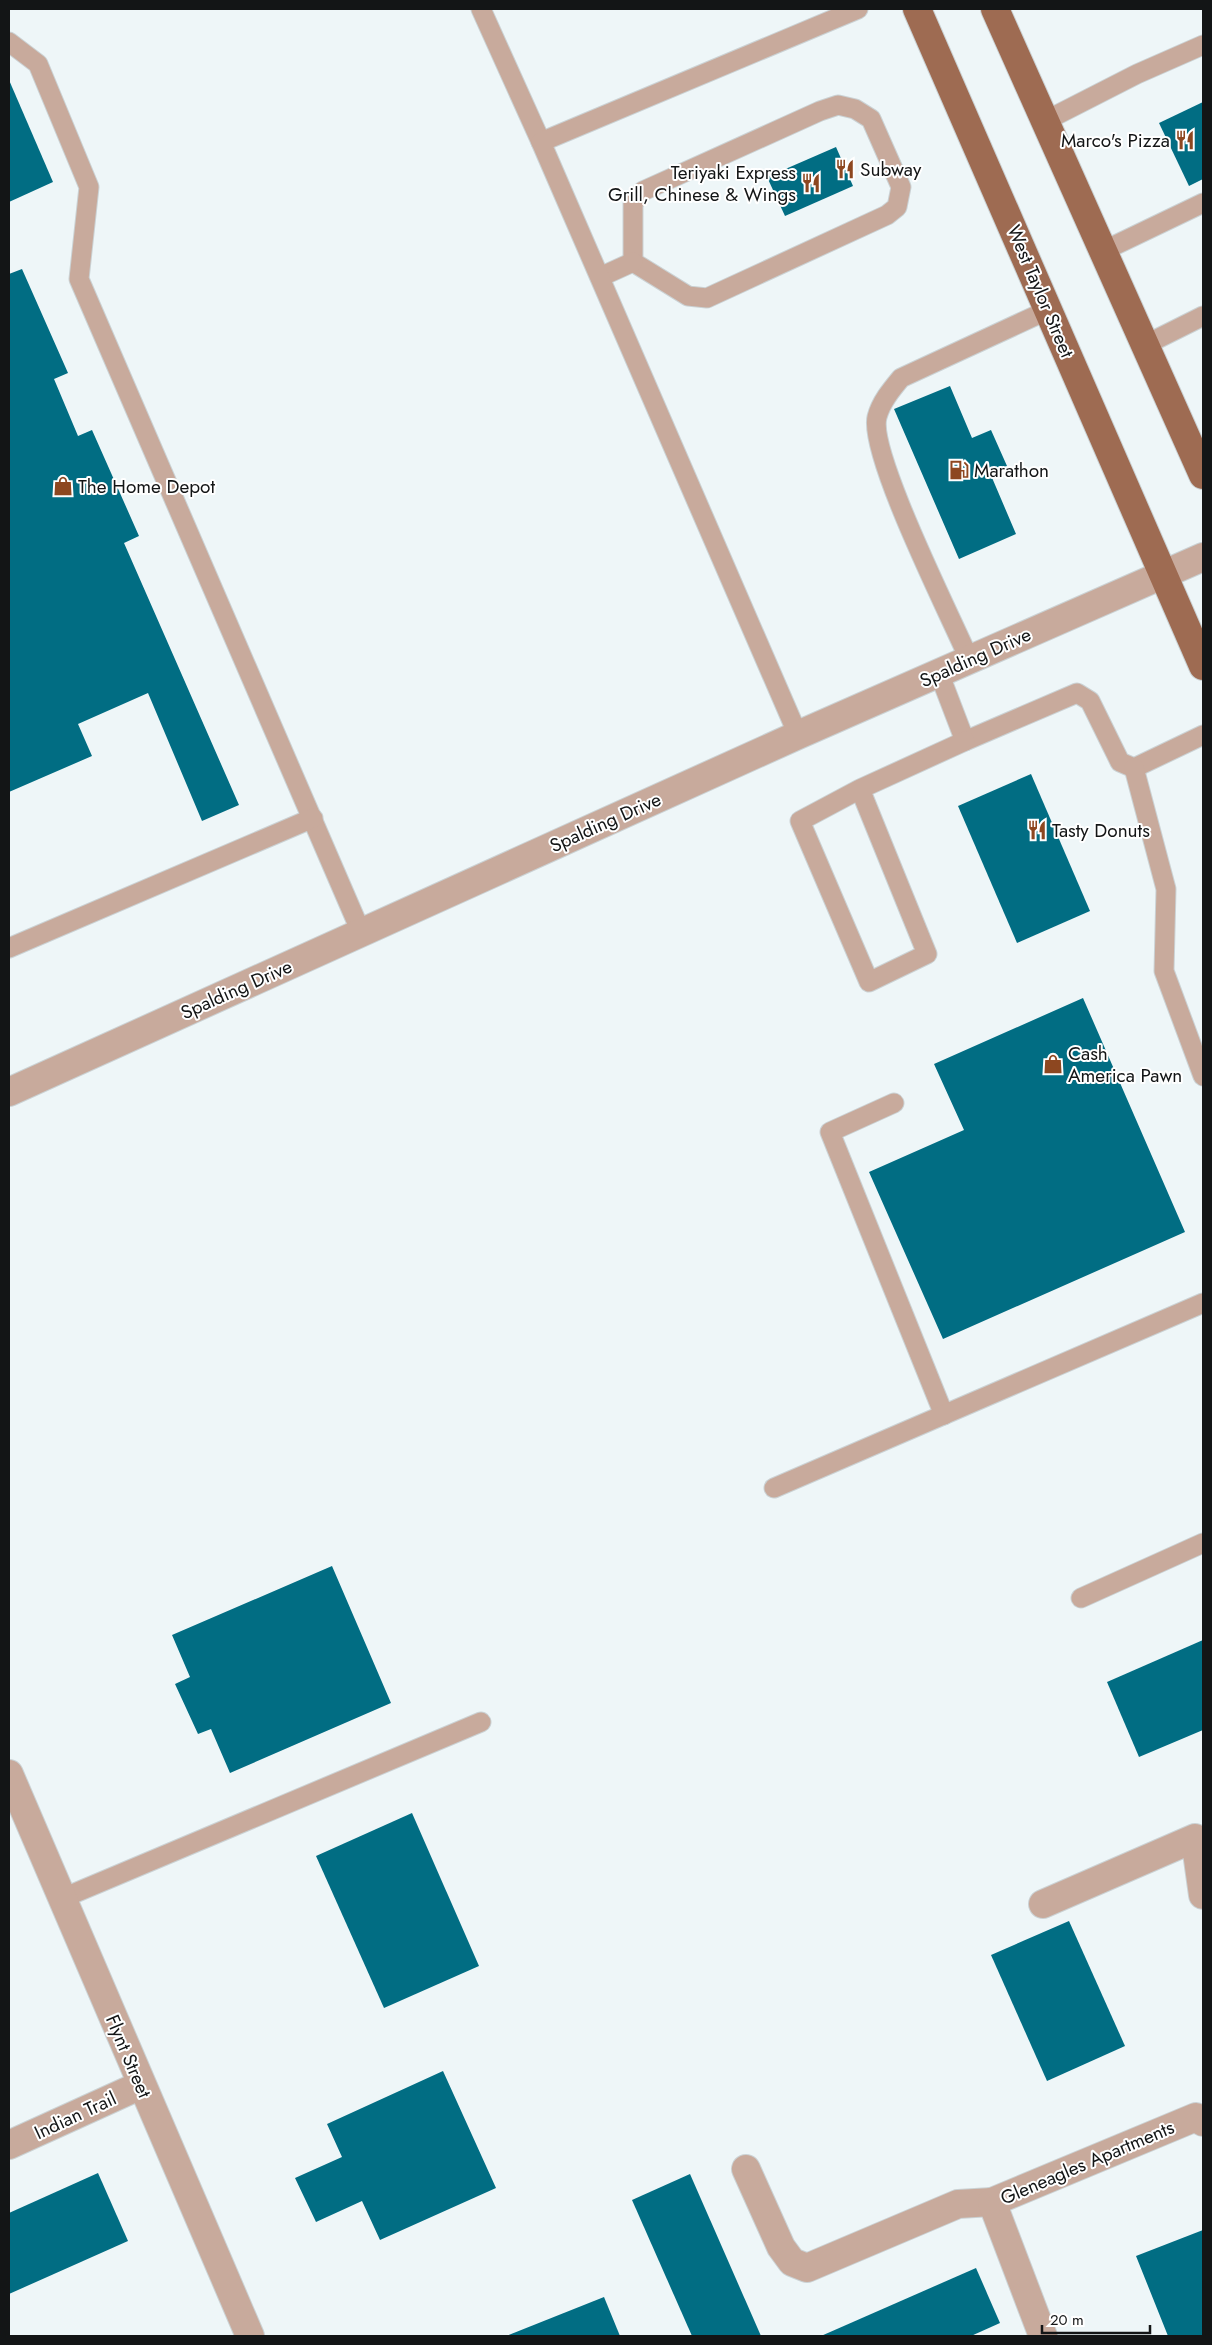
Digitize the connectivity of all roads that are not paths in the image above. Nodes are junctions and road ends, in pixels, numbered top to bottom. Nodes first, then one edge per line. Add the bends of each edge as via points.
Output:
1 (481, 9) edge
2 (858, 9) edge
3 (917, 9) edge
4 (995, 9) edge
5 (9, 42) edge
6 (1203, 44) edge
7 (1045, 121) junction
8 (541, 142) junction
9 (1203, 203) edge
10 (1103, 251) junction
11 (632, 262) junction
12 (600, 277) junction
13 (1048, 310) junction
14 (1203, 316) edge
15 (1145, 344) junction
16 (1203, 475) edge
17 (1203, 556) edge
18 (1163, 574) junction
19 (970, 659) junction
20 (1203, 666) edge
21 (939, 672) junction
22 (798, 735) junction
23 (1203, 736) edge
24 (965, 741) junction
25 (1134, 768) junction
26 (860, 788) junction
27 (312, 818) junction
28 (361, 932) junction
29 (9, 948) edge
30 (1203, 1076) edge
31 (9, 1092) edge
32 (894, 1103) dead end
33 (1203, 1303) edge
34 (944, 1415) junction
35 (774, 1488) dead end
36 (1203, 1543) edge
37 (1081, 1598) dead end
38 (481, 1722) dead end
39 (9, 1774) edge
40 (1199, 1836) edge
41 (1203, 1895) edge
42 (63, 1898) junction
43 (1043, 1904) dead end
44 (141, 2085) junction
45 (1203, 2122) edge
46 (9, 2145) edge
47 (746, 2169) dead end
48 (992, 2202) junction
49 (250, 2336) edge
50 (1043, 2336) edge

1 - 8 lane
2 - 8 lane
3 - 13 main road, West Taylor Street
4 - 7 main road
5 - 27 lane via 38,64 89,187 79,279
6 - 7 lane
7 - 10 main road
8 - 12 lane
9 - 10 lane
10 - 15 main road
11 - 11 lane via 688,296 707,298 887,215 897,206 901,187 871,119 855,109 838,106 820,111 643,191 633,203
11 - 12 lane
12 - 22 lane
13 - 18 main road, West Taylor Street
13 - 19 lane via 901,378 885,398 877,418 878,439 895,494
14 - 15 lane
15 - 16 main road
17 - 18 street, Spalding Drive
18 - 19 street, Spalding Drive
18 - 20 main road, West Taylor Street
19 - 21 street, Spalding Drive
21 - 22 street, Spalding Drive
21 - 24 lane
22 - 28 street, Spalding Drive
23 - 25 lane
24 - 25 lane via 1077,693 1090,701 1120,762
24 - 26 lane
25 - 30 lane via 1166,889 1164,971
26 - 26 lane via 800,821 869,982 927,954
27 - 28 lane
27 - 29 lane
28 - 31 street, Spalding Drive
32 - 34 lane via 830,1132
33 - 34 lane
34 - 35 lane
36 - 37 lane
38 - 42 lane
39 - 42 street, Flynt Street
40 - 41 street
40 - 43 street
42 - 44 street, Flynt Street
44 - 46 street, Indian Trail
44 - 49 street, Flynt Street
45 - 48 street, Gleneagles Apartments via 1196,2117
47 - 48 street via 781,2247 792,2262 807,2268 958,2204
48 - 50 street, Gleneagles Apartments

